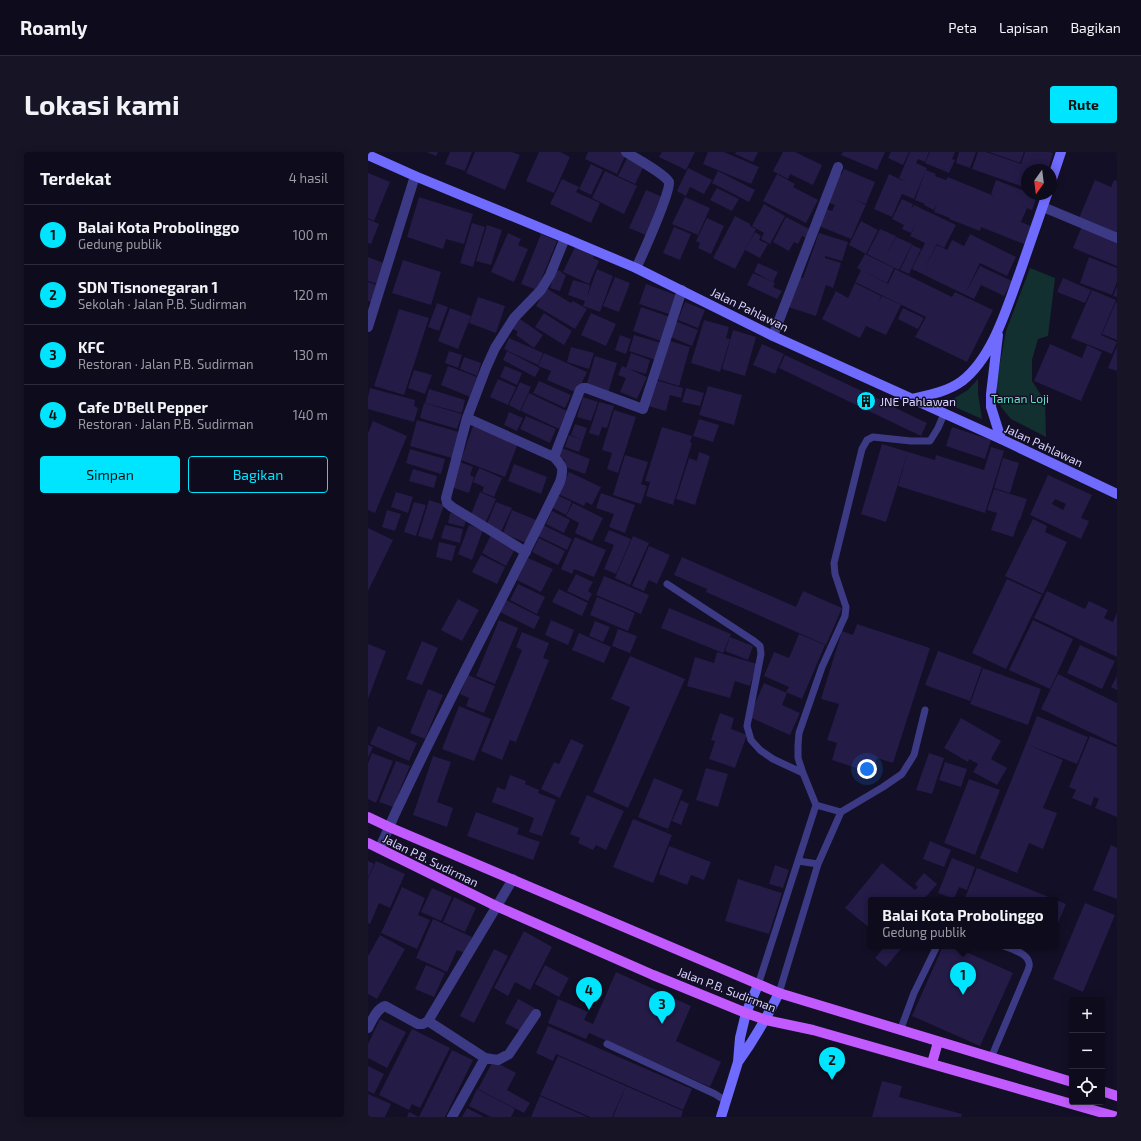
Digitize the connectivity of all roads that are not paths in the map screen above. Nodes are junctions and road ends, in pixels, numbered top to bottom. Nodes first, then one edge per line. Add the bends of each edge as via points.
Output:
1 (626, 152) edge
2 (1061, 152) edge
3 (368, 155) edge
4 (1057, 164) edge
5 (838, 167) dead end
6 (415, 176) junction
7 (1045, 200) edge
8 (1043, 207) junction
9 (565, 238) junction
10 (1117, 238) edge
11 (636, 268) junction
12 (682, 290) junction
13 (368, 328) edge
14 (999, 329) junction
15 (773, 336) junction
16 (911, 398) junction
17 (944, 414) junction
18 (467, 418) junction
19 (1002, 439) junction
20 (554, 457) junction
21 (1117, 494) edge
22 (526, 552) junction
23 (667, 584) dead end
24 (925, 710) dead end
25 (803, 773) junction
26 (816, 805) junction
27 (840, 812) junction
28 (368, 817) edge
29 (390, 827) junction
30 (368, 843) edge
31 (380, 848) junction
32 (798, 861) junction
33 (818, 864) junction
34 (512, 880) junction
35 (496, 906) junction
36 (936, 949) edge
37 (1011, 949) edge
38 (758, 985) junction
39 (779, 993) junction
40 (746, 1013) junction
41 (536, 1014) dead end
42 (766, 1020) junction
43 (428, 1021) junction
44 (368, 1028) edge
45 (900, 1031) junction
46 (938, 1042) junction
47 (607, 1044) dead end
48 (485, 1058) junction
49 (991, 1058) junction
50 (738, 1062) junction
51 (932, 1063) junction
52 (1069, 1081) edge
53 (1105, 1092) edge
54 (1117, 1096) edge
55 (726, 1101) junction
56 (452, 1117) edge
57 (721, 1117) edge
58 (1117, 1117) edge

1 - 11 street via 658,172 670,185
2 - 4 main road
3 - 6 main road, Jalan Pahlawan
5 - 15 street
6 - 9 main road, Jalan Pahlawan
6 - 13 street
7 - 8 main road
8 - 10 street
8 - 14 main road
9 - 11 main road, Jalan Pahlawan
9 - 18 street via 541,290 514,318 495,348
11 - 12 main road, Jalan Pahlawan
12 - 15 main road, Jalan Pahlawan
12 - 20 street via 643,409 583,388
14 - 16 main road via 980,361 962,381 944,391
14 - 19 main road via 991,406
15 - 16 main road, Jalan Pahlawan
16 - 17 main road, Jalan Pahlawan
17 - 19 main road, Jalan Pahlawan
17 - 25 lane via 930,441 873,437 867,440 862,449 834,563 846,607 845,616 822,667 799,732 798,758
18 - 20 street
18 - 22 street via 446,498 448,503
19 - 21 main road, Jalan Pahlawan
20 - 22 street via 563,472
22 - 29 street via 401,800
23 - 25 lane via 760,646 761,654 747,726 751,740 773,759
24 - 27 lane via 914,755 902,774
25 - 26 lane
26 - 27 lane
26 - 32 lane
27 - 33 lane
28 - 29 main road, Jalan P.B. Sudirman
29 - 31 street
29 - 34 main road, Jalan P.B. Sudirman
30 - 31 main road, Jalan P.B. Sudirman
31 - 35 main road, Jalan P.B. Sudirman
32 - 33 lane
32 - 38 lane
33 - 39 lane
34 - 35 street
34 - 38 main road, Jalan P.B. Sudirman
35 - 40 main road, Jalan P.B. Sudirman
35 - 43 street
36 - 45 lane via 914,993
37 - 49 lane via 1027,957 1028,970
38 - 39 main road, Jalan P.B. Sudirman
38 - 40 main road
39 - 42 main road
39 - 45 main road, Jalan P.B. Sudirman
40 - 42 main road, Jalan P.B. Sudirman
40 - 50 main road
41 - 48 street via 509,1054 498,1060
42 - 50 main road
42 - 51 main road, Jalan P.B. Sudirman via 813,1030
43 - 44 street via 418,1024 385,1006 379,1010
43 - 48 street
45 - 46 main road, Jalan P.B. Sudirman
46 - 49 main road, Jalan P.B. Sudirman
46 - 51 main road
47 - 55 lane
48 - 56 street
49 - 52 main road, Jalan P.B. Sudirman
50 - 55 main road
51 - 58 main road, Jalan P.B. Sudirman
53 - 54 main road
55 - 57 main road

